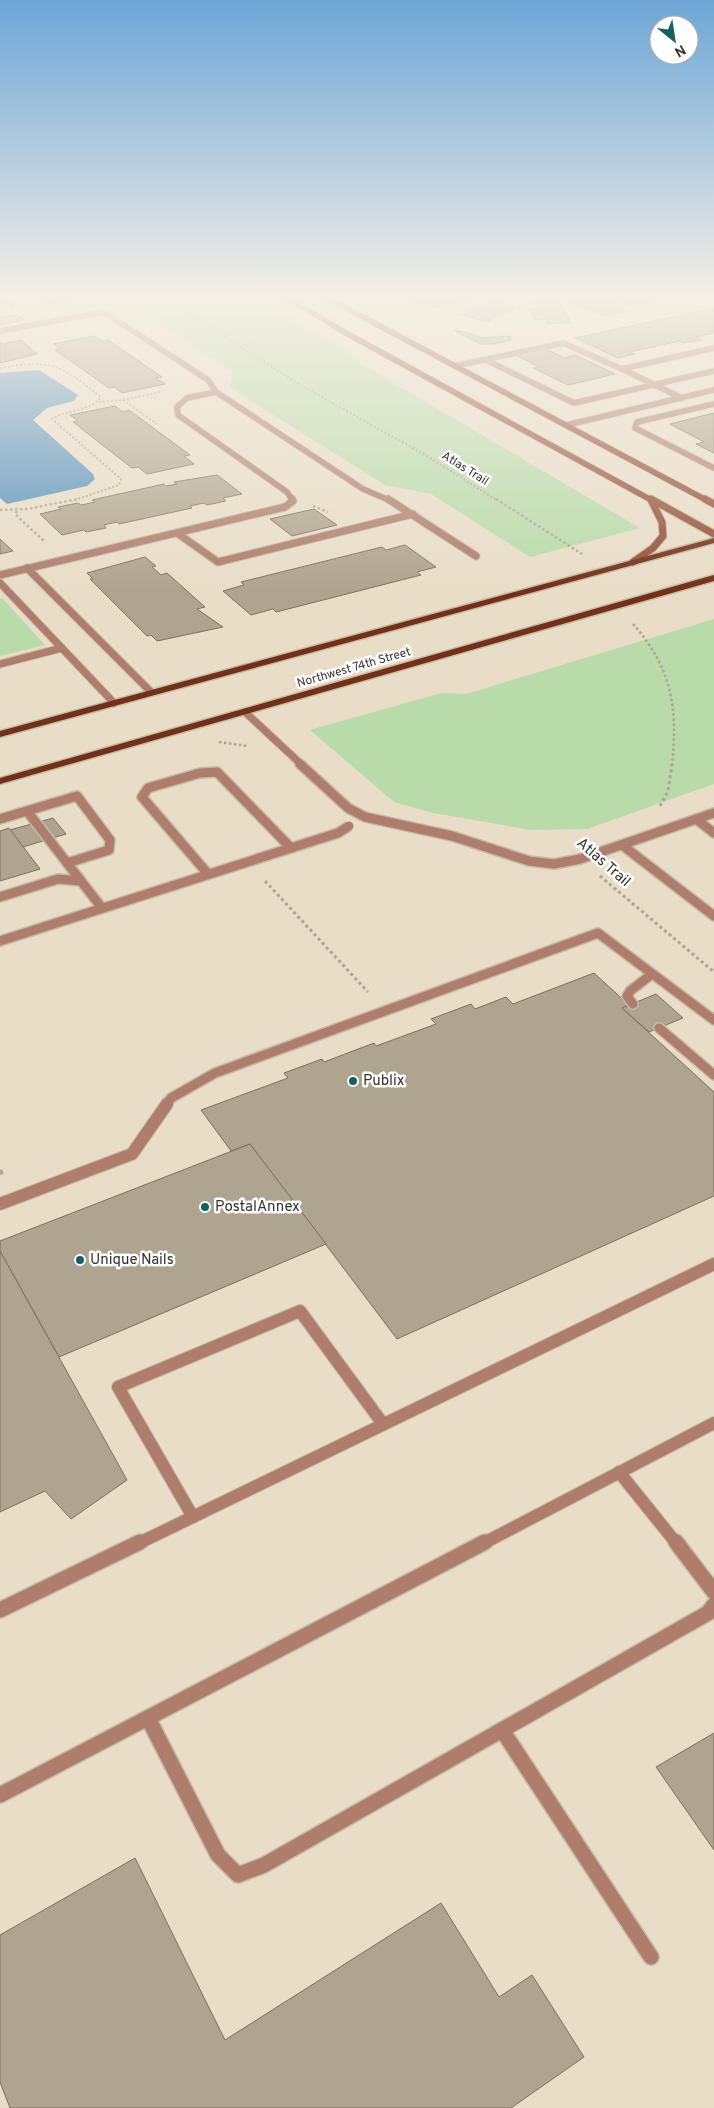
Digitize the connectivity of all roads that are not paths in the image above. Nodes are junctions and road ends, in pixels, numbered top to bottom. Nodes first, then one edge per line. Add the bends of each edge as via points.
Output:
1 (209, 393) edge
2 (218, 393) edge
3 (456, 393) edge
4 (507, 393) edge
5 (553, 393) edge
6 (619, 393) edge
7 (672, 393) edge
8 (701, 393) edge
9 (682, 398) junction
10 (714, 404) edge
11 (653, 405) junction
12 (672, 414) junction
13 (567, 425) junction
14 (714, 468) edge
15 (651, 499) junction
16 (714, 504) edge
17 (413, 514) junction
18 (177, 533) junction
19 (714, 534) edge
20 (714, 540) edge
21 (476, 556) dead end
22 (633, 562) junction
23 (27, 568) junction
24 (0, 575) edge
25 (714, 578) edge
26 (0, 583) edge
27 (62, 648) junction
28 (0, 664) edge
29 (151, 692) junction
30 (114, 702) junction
31 (245, 712) junction
32 (0, 734) edge
33 (0, 781) edge
34 (27, 811) junction
35 (714, 813) edge
36 (365, 817) junction
37 (0, 819) edge
38 (696, 819) junction
39 (714, 833) edge
40 (622, 844) junction
41 (291, 848) junction
42 (67, 863) junction
43 (208, 874) junction
44 (81, 881) junction
45 (0, 897) edge
46 (102, 908) junction
47 (714, 916) edge
48 (0, 941) edge
49 (652, 974) junction
50 (633, 1004) dead end
51 (714, 1020) edge
52 (659, 1028) dead end
53 (714, 1075) edge
54 (0, 1204) edge
55 (714, 1264) edge
56 (714, 1423) edge
57 (383, 1424) junction
58 (619, 1472) junction
59 (193, 1517) junction
60 (714, 1592) edge
61 (714, 1605) edge
62 (0, 1610) edge
63 (148, 1718) junction
64 (502, 1730) junction
65 (0, 1795) edge
66 (651, 1957) dead end

1 - 18 street via 187,398 177,407 178,415 288,492 293,500 285,507
2 - 17 street via 363,490 396,503
3 - 15 main road
4 - 13 main road
5 - 6 street via 574,404
7 - 9 street
8 - 9 street
9 - 11 street
10 - 12 street
11 - 12 street
11 - 13 street
12 - 14 street via 637,422 635,428
13 - 16 main road
15 - 19 main road
15 - 22 main road via 665,530 662,540
17 - 18 street via 218,562
17 - 21 street
18 - 23 street
20 - 22 main road, Northwest 74th Street
22 - 29 main road, Northwest 74th Street
23 - 24 street
23 - 29 street
25 - 31 main road, Northwest 74th Street
26 - 27 street
27 - 28 street
27 - 30 street
29 - 30 main road, Northwest 74th Street
30 - 32 main road, Northwest 74th Street
31 - 33 main road, Northwest 74th Street
31 - 36 street via 332,796
34 - 37 street
34 - 42 street
34 - 42 street via 77,796 110,840 109,850
35 - 38 street
36 - 40 street via 452,836 529,861 554,864 580,859
36 - 41 street, bridge via 338,833
38 - 39 street
38 - 40 street
40 - 47 street
41 - 43 street
41 - 43 street via 217,772 200,773 148,788 142,797
42 - 44 street
43 - 46 street
44 - 45 street via 58,879
44 - 46 street
46 - 48 street
49 - 50 street via 630,991 627,996
49 - 51 street
49 - 54 street via 598,933 215,1073 171,1098 132,1154
52 - 53 street
55 - 57 street
56 - 58 street
57 - 59 street
57 - 59 street via 300,1311 118,1387
58 - 60 street
58 - 63 street
59 - 62 street
61 - 64 street via 708,1613
63 - 64 street via 218,1855 238,1875 264,1865
63 - 65 street
64 - 66 street

